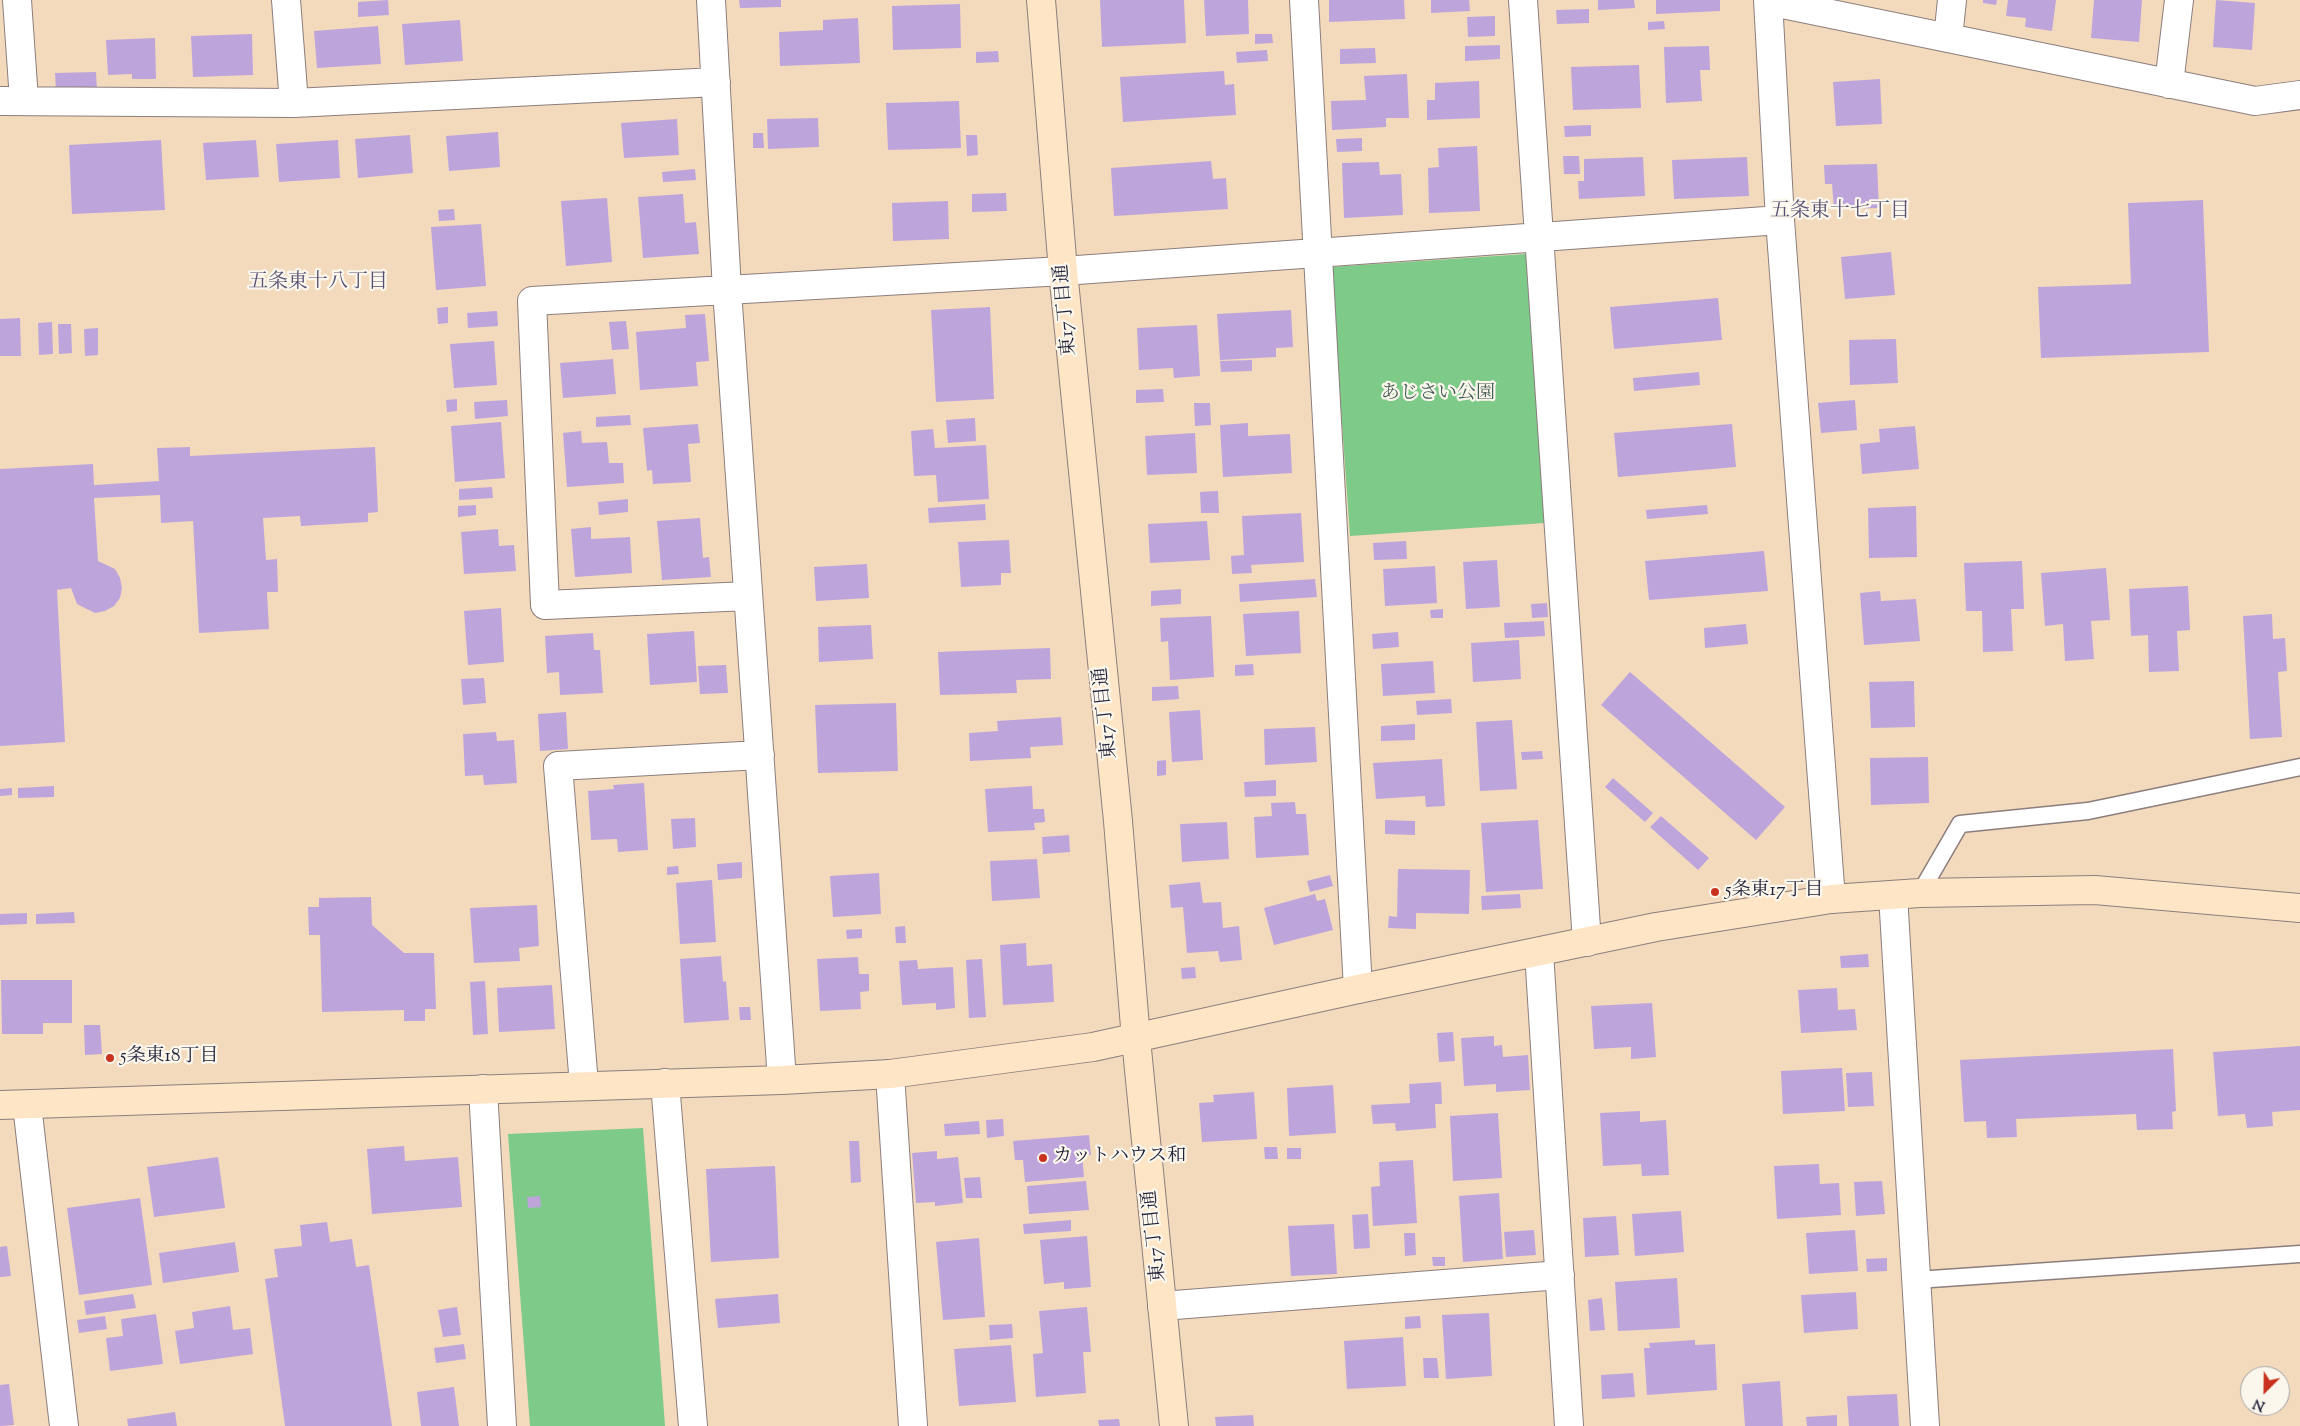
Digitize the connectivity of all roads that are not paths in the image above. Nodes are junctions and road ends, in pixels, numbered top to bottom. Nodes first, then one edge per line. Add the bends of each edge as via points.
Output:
1 (17, 0) edge
2 (286, 0) edge
3 (711, 0) edge
4 (1041, 0) edge
5 (1304, 0) edge
6 (1523, 0) edge
7 (1952, 0) edge
8 (2179, 0) edge
9 (1768, 1) edge
10 (1948, 38) junction
11 (716, 82) junction
12 (2169, 84) junction
13 (2300, 96) edge
14 (12, 100) edge
15 (294, 103) junction
16 (1780, 220) junction
17 (1540, 237) junction
18 (1318, 253) junction
19 (1063, 272) junction
20 (727, 290) junction
21 (748, 596) junction
22 (760, 755) junction
23 (2300, 768) edge
24 (1920, 893) junction
25 (1892, 895) junction
26 (1831, 899) junction
27 (2300, 908) edge
28 (1587, 942) junction
29 (1539, 952) junction
30 (1358, 989) junction
31 (1136, 1039) junction
32 (890, 1074) junction
33 (782, 1080) junction
34 (665, 1083) junction
35 (584, 1085) junction
36 (483, 1089) junction
37 (0, 1105) edge
38 (27, 1105) junction
39 (2300, 1254) edge
40 (1560, 1275) junction
41 (1916, 1280) junction
42 (1162, 1306) junction
43 (64, 1426) edge
44 (502, 1426) edge
45 (693, 1426) edge
46 (913, 1426) edge
47 (1174, 1426) edge
48 (1569, 1426) edge
49 (1925, 1426) edge

1 - 14 street
2 - 15 street
3 - 11 street
4 - 19 street, 東17丁目通
5 - 18 street
6 - 17 street
7 - 10 street
8 - 12 street
9 - 10 street
9 - 16 street
10 - 12 street
11 - 15 street
11 - 20 street
12 - 13 street via 2255,101
14 - 15 street
16 - 17 street
16 - 26 street
17 - 18 street
17 - 28 street
18 - 19 street
18 - 30 street
19 - 20 street
19 - 31 street, 東17丁目通 via 1118,821
20 - 21 street
20 - 21 street via 532,301 545,605
21 - 22 street
22 - 33 street
22 - 35 street via 558,766
23 - 24 lane via 2088,811 1960,824
24 - 25 street
24 - 27 street via 2095,890
25 - 26 street
25 - 41 street
26 - 28 street via 1656,927
28 - 29 street
29 - 30 street
29 - 40 street
30 - 31 street
31 - 32 street
31 - 42 street, 東17丁目通
32 - 33 street
32 - 46 street
33 - 34 street
34 - 35 street
34 - 45 street
35 - 36 street
36 - 38 street
36 - 44 street
37 - 38 street
38 - 43 street
39 - 41 lane
40 - 42 street
40 - 48 street
41 - 49 street
42 - 47 street, 東17丁目通

